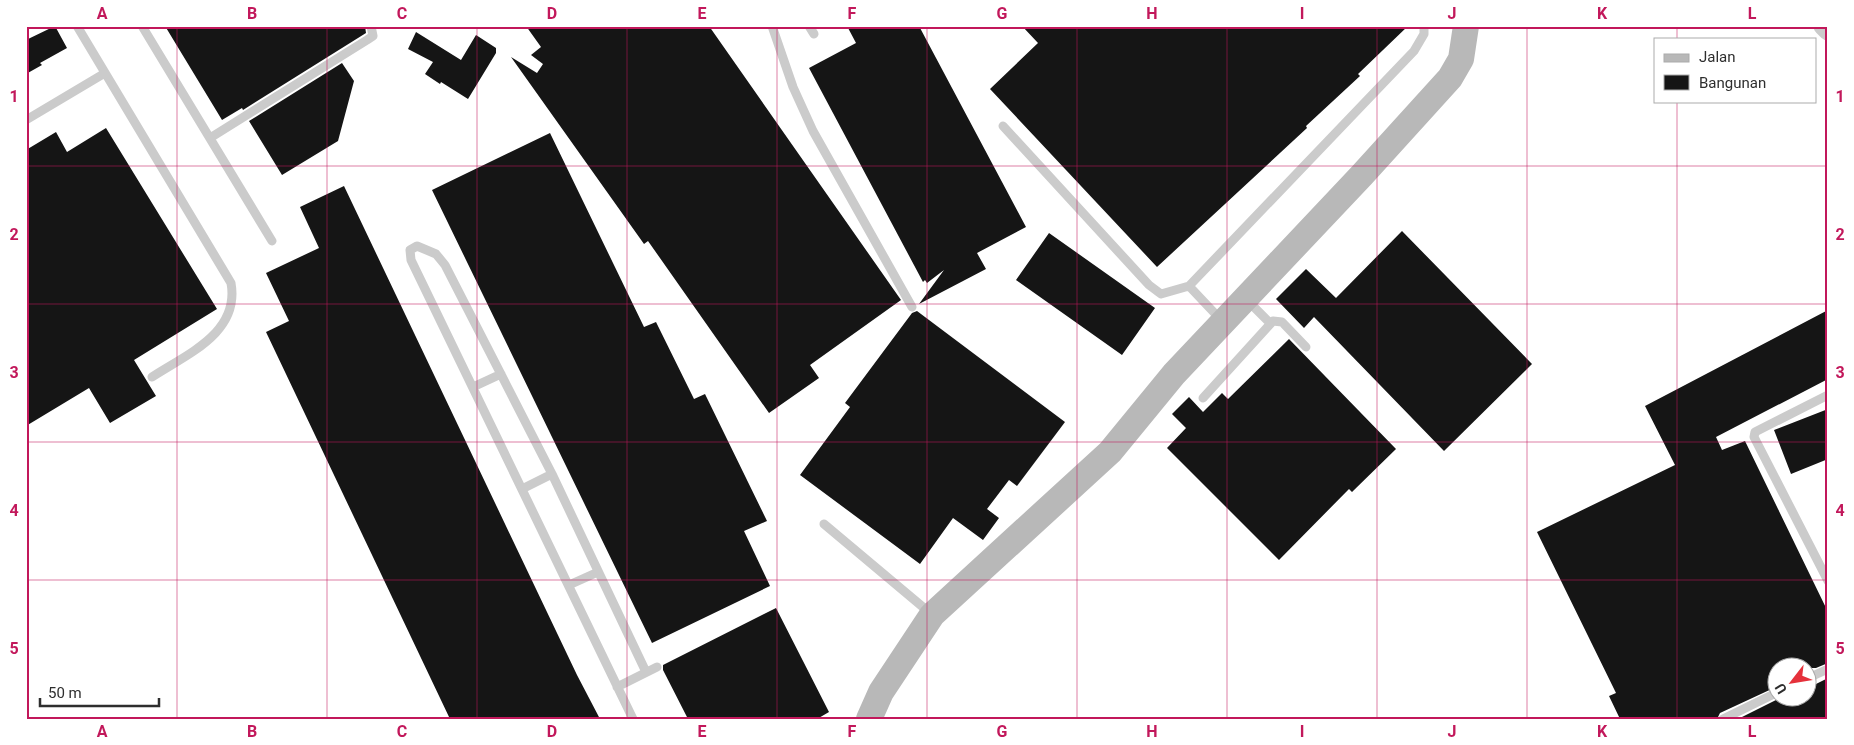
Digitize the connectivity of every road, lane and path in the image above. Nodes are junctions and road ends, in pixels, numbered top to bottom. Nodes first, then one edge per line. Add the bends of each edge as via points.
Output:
1 (77, 26) edge
2 (142, 26) edge
3 (370, 26) edge
4 (772, 26) edge
5 (1424, 26) edge
6 (1466, 26) edge
7 (1823, 26) edge
8 (1828, 31) edge
9 (104, 73) junction
10 (26, 120) edge
11 (1003, 126) dead end
12 (210, 138) junction
13 (272, 241) dead end
14 (1190, 286) junction
15 (1245, 298) junction
16 (912, 307) dead end
17 (1222, 322) junction
18 (1270, 323) junction
19 (1306, 347) dead end
20 (501, 374) junction
21 (152, 377) dead end
22 (473, 388) junction
23 (1828, 395) edge
24 (1203, 398) dead end
25 (552, 474) junction
26 (522, 489) junction
27 (824, 524) dead end
28 (598, 572) junction
29 (1828, 581) edge
30 (569, 586) junction
31 (932, 615) junction
32 (657, 667) dead end
33 (1828, 669) edge
34 (646, 672) junction
35 (1816, 674) edge
36 (617, 687) junction
37 (1766, 698) edge
38 (634, 719) edge
39 (868, 719) edge
40 (1723, 719) edge

1 - 9 lane
2 - 12 lane
3 - 12 lane via 373,36 368,40
4 - 16 lane via 793,87 813,131
5 - 14 lane via 1424,34 1414,51
6 - 15 street via 1461,59 1450,78
7 - 8 street
9 - 10 lane
9 - 21 lane via 231,283 228,318 218,332
11 - 14 lane via 1149,285 1161,294
12 - 13 lane
14 - 17 lane
15 - 17 street
15 - 18 lane
17 - 31 street via 1110,452
18 - 19 lane via 1279,320
18 - 24 lane
20 - 22 lane
20 - 22 lane via 445,264 436,254 417,246 410,250 412,260
20 - 25 lane
22 - 26 lane
23 - 29 lane via 1755,432 1754,437
25 - 26 lane
25 - 28 lane
26 - 30 lane
27 - 31 lane
28 - 30 lane
28 - 34 lane
30 - 36 lane
31 - 39 street via 881,692
32 - 34 lane
33 - 35 lane
34 - 36 lane
36 - 38 lane
37 - 40 lane

